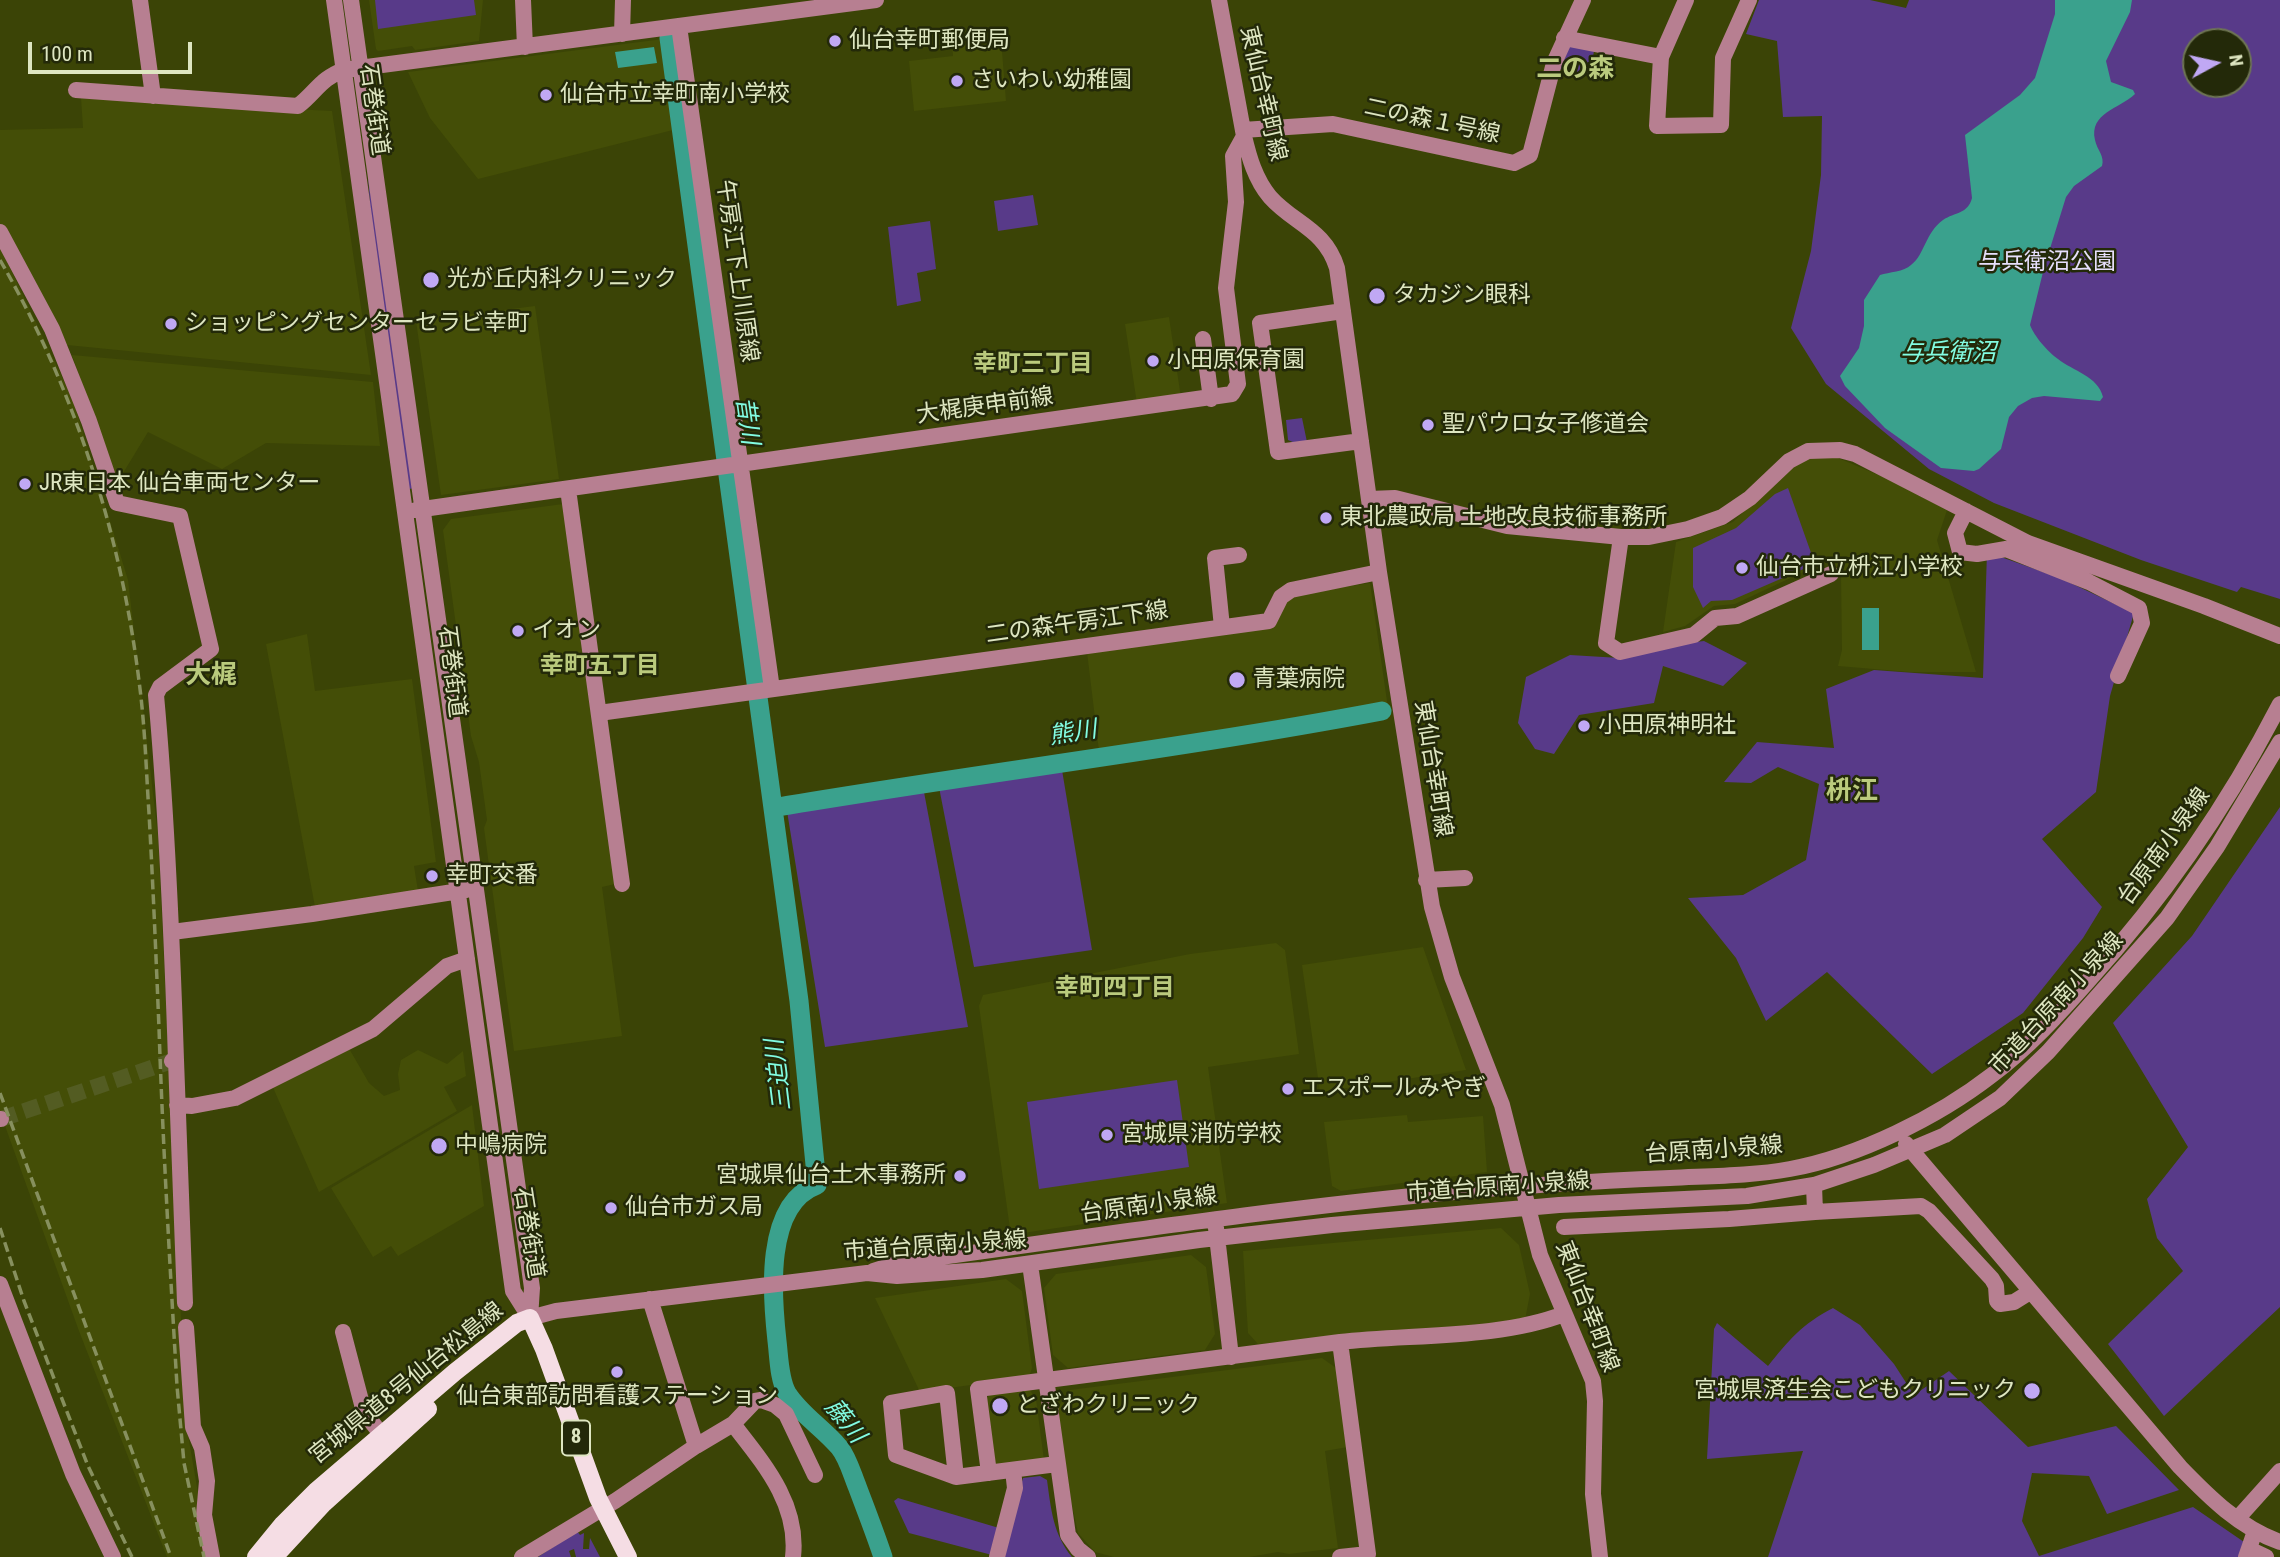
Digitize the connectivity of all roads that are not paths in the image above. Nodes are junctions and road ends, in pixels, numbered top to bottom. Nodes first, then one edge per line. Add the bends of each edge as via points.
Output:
1 (139, 0) edge
2 (334, 0) edge
3 (351, 0) edge
4 (523, 0) edge
5 (623, 0) edge
6 (876, 0) edge
7 (1219, 0) edge
8 (1583, 0) edge
9 (1686, 0) edge
10 (1749, 0) edge
11 (854, 1) edge
12 (679, 26) junction
13 (622, 34) junction
14 (1564, 38) junction
15 (525, 47) junction
16 (1661, 57) junction
17 (361, 68) junction
18 (344, 70) junction
19 (76, 90) dead end
20 (153, 96) junction
21 (1243, 133) junction
22 (0, 232) edge
23 (1343, 311) junction
24 (1203, 339) dead end
25 (1211, 399) junction
26 (1360, 441) junction
27 (731, 465) junction
28 (569, 489) junction
29 (1369, 499) junction
30 (423, 509) junction
31 (1966, 510) junction
32 (406, 511) junction
33 (1621, 537) junction
34 (1239, 555) dead end
35 (1379, 572) junction
36 (1831, 574) dead end
37 (1222, 627) junction
38 (2280, 636) edge
39 (2118, 676) dead end
40 (762, 690) junction
41 (2280, 704) edge
42 (599, 713) junction
43 (2280, 742) edge
44 (1465, 878) dead end
45 (1426, 880) junction
46 (622, 884) dead end
47 (475, 888) junction
48 (458, 891) junction
49 (172, 932) junction
50 (467, 959) junction
51 (177, 1105) junction
52 (1897, 1132) junction
53 (1910, 1150) junction
54 (1574, 1183) joint
55 (1814, 1185) junction
56 (1522, 1186) junction
57 (1528, 1208) junction
58 (1815, 1212) junction
59 (1215, 1219) junction
60 (1564, 1227) dead end
61 (1217, 1238) junction
62 (1030, 1264) junction
63 (867, 1273) junction
64 (0, 1284) edge
65 (2030, 1292) junction
66 (650, 1299) junction
67 (185, 1303) dead end
68 (1564, 1314) junction
69 (530, 1318) junction
70 (186, 1327) dead end
71 (343, 1332) dead end
72 (1340, 1342) junction
73 (1231, 1357) junction
74 (454, 1372) junction
75 (1046, 1381) junction
76 (733, 1424) junction
77 (378, 1431) junction
78 (696, 1446) junction
79 (1057, 1464) junction
80 (1013, 1470) junction
81 (2280, 1471) edge
82 (989, 1473) junction
83 (815, 1475) dead end
84 (956, 1476) junction
85 (603, 1508) junction
86 (2237, 1519) junction
87 (2255, 1531) junction
88 (2280, 1542) edge
89 (2247, 1554) edge
90 (113, 1557) edge
91 (212, 1557) edge
92 (242, 1557) edge
93 (256, 1557) edge
94 (274, 1557) edge
95 (522, 1557) edge
96 (628, 1557) edge
97 (793, 1557) edge
98 (997, 1557) edge
99 (1088, 1557) edge
100 (1340, 1557) edge
101 (1600, 1557) edge
102 (2266, 1557) edge

1 - 20 street
2 - 18 street, 石巻街道
3 - 17 street, 石巻街道
4 - 15 street
5 - 13 street
6 - 11 street
7 - 21 street, 東仙台幸町線
8 - 14 street, 二の森１号線
9 - 16 street
10 - 16 street via 1723,58 1721,125 1657,126
11 - 12 street
12 - 13 street
12 - 27 street, 午房江下上川原線
13 - 15 street
14 - 16 street
14 - 21 street, 二の森１号線 via 1530,155 1514,163 1333,124
15 - 17 street
17 - 18 street
17 - 30 street, 石巻街道
18 - 20 street via 319,83 298,106
18 - 32 street, 石巻街道
19 - 20 street
21 - 23 street, 東仙台幸町線 via 1257,178 1270,197 1323,240 1332,253
21 - 25 street, 大梶庚申前線 via 1233,156 1236,202 1226,288 1238,384 1232,394
22 - 49 street via 51,328 117,503 180,516 211,649 160,687 156,695
23 - 26 street, 東仙台幸町線
23 - 26 street via 1260,323 1278,453
24 - 25 street
25 - 27 street, 大梶庚申前線
26 - 29 street, 東仙台幸町線
27 - 28 street, 大梶庚申前線
27 - 40 street, 午房江下上川原線
28 - 30 street, 大梶庚申前線
28 - 42 street
29 - 33 street via 1395,498 1507,526
29 - 35 street, 東仙台幸町線
30 - 32 street, 大梶庚申前線
30 - 47 street, 石巻街道
31 - 33 street via 1855,454 1828,449 1808,451 1789,461 1722,517 1649,537
31 - 38 street via 2028,543
31 - 39 street via 1955,533 1960,552 2006,549 2139,608 2141,623
32 - 48 street, 石巻街道
33 - 36 street via 1606,643 1620,653 1694,635 1715,618 1737,615
34 - 37 street via 1214,558
35 - 37 street, 二の森午房江下線 via 1291,590 1281,597 1269,621
35 - 45 street, 東仙台幸町線
37 - 40 street, 二の森午房江下線
40 - 42 street, 二の森午房江下線
41 - 52 street, 台原南小泉線 via 2226,801 2178,873 2062,1011 1992,1075
42 - 46 street
43 - 53 street, 市道台原南小泉線 via 2217,847 2167,918 2097,999 2000,1098 1945,1135
44 - 45 street
45 - 56 street, 東仙台幸町線 via 1452,977 1502,1105
47 - 48 street
47 - 69 street, 石巻街道 via 532,1288
48 - 49 street
48 - 50 street, 石巻街道
49 - 51 street
50 - 51 street via 447,966 373,1029 235,1098
50 - 69 street, 石巻街道 via 513,1291
51 - 67 street
52 - 53 street
52 - 54 street, 台原南小泉線 via 1832,1159 1761,1174
53 - 55 street, 市道台原南小泉線
53 - 65 street
54 - 56 street, 市道台原南小泉線
55 - 57 street, 市道台原南小泉線 via 1747,1196
55 - 58 street
56 - 57 street, 東仙台幸町線
56 - 59 street, 台原南小泉線
57 - 61 street, 市道台原南小泉線
57 - 68 street, 東仙台幸町線 via 1540,1255
58 - 60 street
58 - 65 street via 1921,1206 1992,1279 2000,1304 2014,1303
59 - 61 street
59 - 63 street, 台原南小泉線 via 898,1263
61 - 62 street, 市道台原南小泉線
61 - 73 street
62 - 63 street, 市道台原南小泉線 via 897,1276
62 - 75 street
63 - 66 street, 市道台原南小泉線
64 - 90 street via 73,1474
65 - 86 street via 2180,1467
66 - 69 street, 市道台原南小泉線
66 - 78 street
68 - 72 street via 1506,1329
68 - 101 street, 東仙台幸町線 via 1593,1381 1593,1494
69 - 74 main road, 宮城県道8号仙台松島線
69 - 85 main road, 宮城県道8号仙台松島線 / 8
70 - 91 street via 193,1427 207,1481 204,1515
71 - 77 street via 364,1412
72 - 73 street
72 - 100 street via 1368,1554
73 - 75 street
74 - 77 main road, 宮城県道8号仙台松島線
74 - 94 main road via 427,1410 324,1503
75 - 79 street
75 - 82 street via 978,1389
76 - 78 street
76 - 83 street via 755,1401 775,1405 786,1414
76 - 97 street via 771,1473 788,1506 795,1539
77 - 92 main road via 293,1499
77 - 93 main road, 宮城県道8号仙台松島線 via 283,1524
78 - 85 street
79 - 80 street
79 - 99 street via 1068,1535
80 - 82 street
80 - 98 street via 1015,1488
81 - 86 street
82 - 84 street
84 - 84 street via 896,1455 891,1403 947,1393
85 - 95 street
85 - 96 main road, 宮城県道8号仙台松島線 / 8
86 - 87 street
87 - 88 street
87 - 89 street
89 - 102 street

